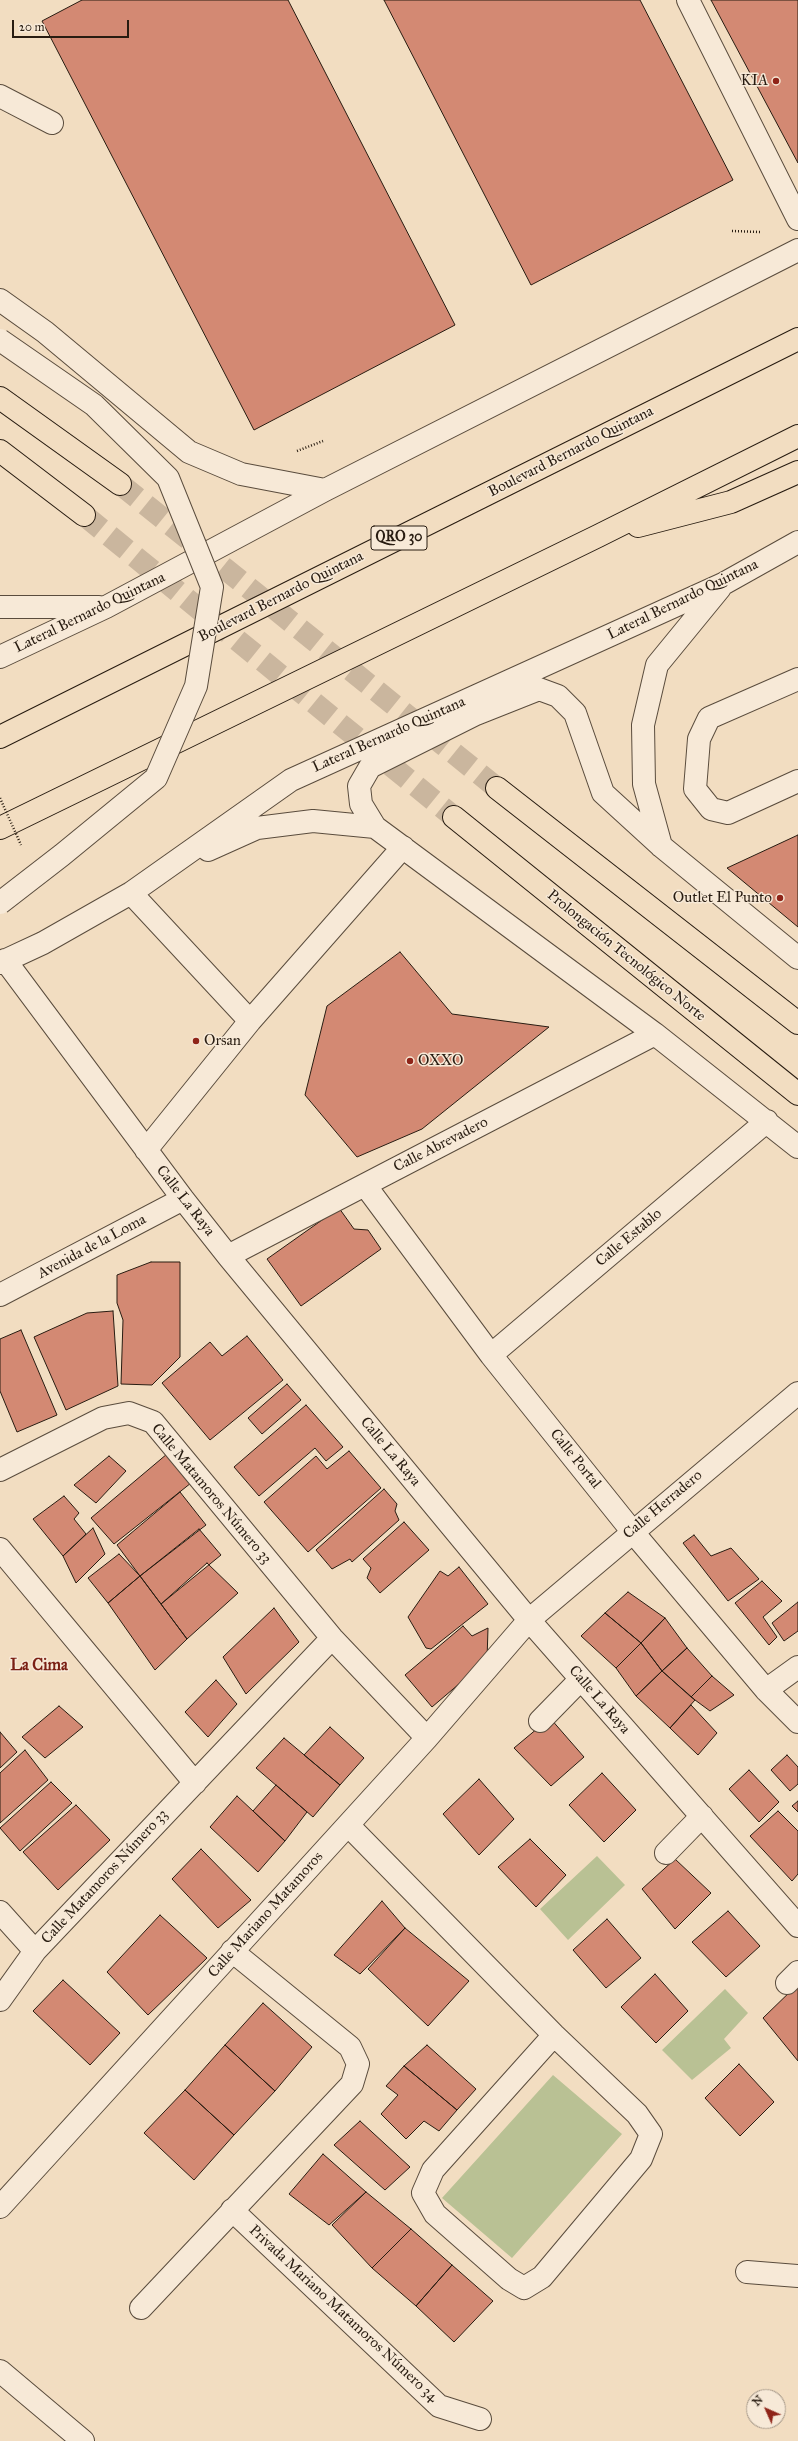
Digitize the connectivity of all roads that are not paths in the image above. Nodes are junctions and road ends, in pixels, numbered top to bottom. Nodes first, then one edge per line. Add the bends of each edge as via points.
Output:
1 (688, 0) edge
2 (0, 96) edge
3 (52, 123) dead end
4 (798, 219) edge
5 (798, 250) edge
6 (0, 300) edge
7 (798, 339) edge
8 (0, 340) edge
9 (0, 398) edge
10 (798, 436) edge
11 (0, 451) edge
12 (798, 472) edge
13 (120, 484) tunnel mouth
14 (325, 490) junction
15 (84, 515) tunnel mouth
16 (598, 536) junction
17 (798, 542) edge
18 (723, 584) junction
19 (0, 607) edge
20 (106, 607) junction
21 (0, 657) edge
22 (798, 679) edge
23 (0, 737) edge
24 (798, 781) edge
25 (497, 788) tunnel mouth
26 (454, 817) tunnel mouth
27 (375, 827) junction
28 (0, 828) edge
29 (661, 846) junction
30 (402, 847) junction
31 (163, 870) junction
32 (130, 893) junction
33 (0, 903) edge
34 (798, 958) edge
35 (2, 962) edge
36 (250, 1021) junction
37 (798, 1023) edge
38 (654, 1034) junction
39 (798, 1094) edge
40 (767, 1121) junction
41 (798, 1147) edge
42 (146, 1150) junction
43 (365, 1185) junction
44 (183, 1199) junction
45 (228, 1256) junction
46 (0, 1295) edge
47 (491, 1355) junction
48 (798, 1393) edge
49 (0, 1470) edge
50 (632, 1531) junction
51 (0, 1549) edge
52 (529, 1620) junction
53 (332, 1638) junction
54 (798, 1667) edge
55 (581, 1679) junction
56 (766, 1690) junction
57 (540, 1721) dead end
58 (798, 1722) edge
59 (427, 1738) junction
60 (195, 1783) junction
61 (702, 1816) junction
62 (348, 1825) junction
63 (666, 1853) dead end
64 (0, 1912) edge
65 (798, 1926) edge
66 (35, 1951) junction
67 (232, 1951) junction
68 (0, 2000) edge
69 (554, 2035) junction
70 (0, 2207) edge
71 (232, 2210) junction
72 (747, 2272) dead end
73 (798, 2276) edge
74 (141, 2308) dead end
75 (0, 2371) edge
76 (480, 2419) dead end
77 (83, 2441) edge

1 - 4 street
2 - 3 street
5 - 14 street, Lateral Bernardo Quintana
6 - 14 street via 45,332 189,452 241,474
7 - 23 main road, Boulevard Bernardo Quintana / QRO 30
8 - 33 street, bridge via 94,405 168,478 212,587 196,686 156,778
9 - 13 main road
10 - 16 main road
11 - 15 main road
12 - 16 main road via 731,502
14 - 20 street, Lateral Bernardo Quintana
16 - 28 main road
17 - 18 street, Lateral Bernardo Quintana
18 - 29 street via 657,665 644,725 644,784
18 - 31 street, Lateral Bernardo Quintana via 291,780
19 - 20 street
20 - 21 street, Lateral Bernardo Quintana
22 - 24 street via 709,718 699,739 695,788 711,809 728,812
25 - 37 main road
26 - 39 main road, Prolongación Tecnológico Norte
27 - 29 street via 361,804 359,786 370,767 476,714 539,689 558,696 575,713 602,793
27 - 30 street
27 - 31 street via 313,821 257,828
29 - 34 street
30 - 36 street
30 - 38 street
31 - 32 street, Lateral Bernardo Quintana
32 - 35 street, Lateral Bernardo Quintana via 43,943
32 - 36 street
35 - 42 street, Calle La Raya
36 - 42 street
38 - 40 street
38 - 43 street, Calle Abrevadero
40 - 41 street
40 - 47 street, Calle Establo
42 - 44 street, Calle La Raya
43 - 45 street, Calle Abrevadero
43 - 47 street, Calle Portal
44 - 45 street, Calle La Raya
44 - 46 street, Avenida de la Loma
45 - 52 street, Calle La Raya
47 - 50 street, Calle Portal
48 - 50 street, Calle Herradero
49 - 53 street, Calle Matamoros Número 33 via 103,1418 129,1413 153,1422
50 - 52 street, Calle Herradero
50 - 56 street, Calle Portal
51 - 60 street
52 - 55 street, Calle La Raya
52 - 59 street, Calle Mariano Matamoros
53 - 59 street, Calle Matamoros Número 33
53 - 60 street, Calle Matamoros Número 33
54 - 56 street
55 - 57 street
55 - 61 street, Calle La Raya
56 - 58 street, Calle Portal
59 - 62 street, Calle Mariano Matamoros
60 - 66 street, Calle Matamoros Número 33
61 - 63 street
61 - 65 street, Calle La Raya
62 - 67 street, Calle Mariano Matamoros
62 - 69 street
64 - 66 street, Calle Matamoros Número 33
66 - 68 street
67 - 70 street, Calle Mariano Matamoros
67 - 71 street via 350,2047 358,2064 352,2084
69 - 69 street via 637,2114 651,2134 642,2159 542,2277 524,2288 509,2279 435,2214 423,2193 433,2170
71 - 74 street
71 - 76 street, Privada Mariano Matamoros Número 34 via 439,2406
72 - 73 street
75 - 77 street

